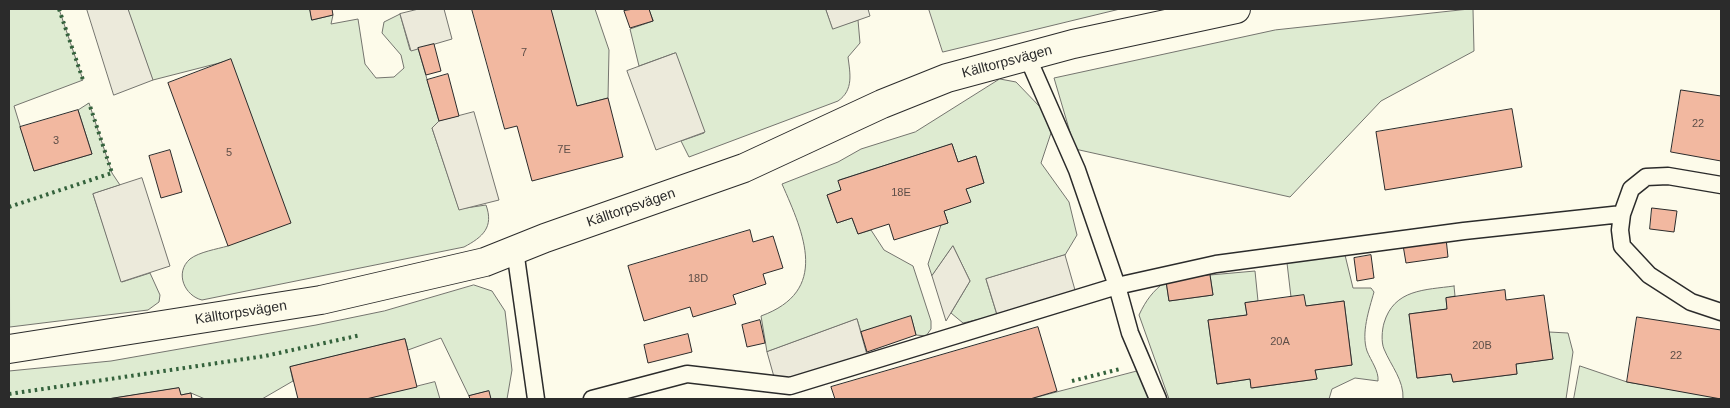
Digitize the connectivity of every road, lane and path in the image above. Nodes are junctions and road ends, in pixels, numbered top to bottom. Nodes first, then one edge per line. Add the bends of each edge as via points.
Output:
1 (1236, 9) edge
2 (1027, 56) junction
3 (1721, 184) edge
4 (1622, 214) junction
5 (514, 250) junction
6 (1117, 286) junction
7 (1721, 312) edge
8 (9, 349) edge
9 (536, 399) edge
10 (592, 399) edge
11 (1158, 399) edge

1 - 2 street, Källtorpsvägen
2 - 5 street, Källtorpsvägen via 985,66 902,95 744,168
2 - 6 lane via 1077,170
3 - 4 lane via 1646,176 1631,189
4 - 6 lane via 1216,264
4 - 7 lane via 1622,246 1649,275 1691,302
5 - 8 street, Källtorpsvägen via 485,262 321,300
5 - 9 lane
6 - 10 lane via 790,386 687,374
6 - 11 lane via 1130,332

